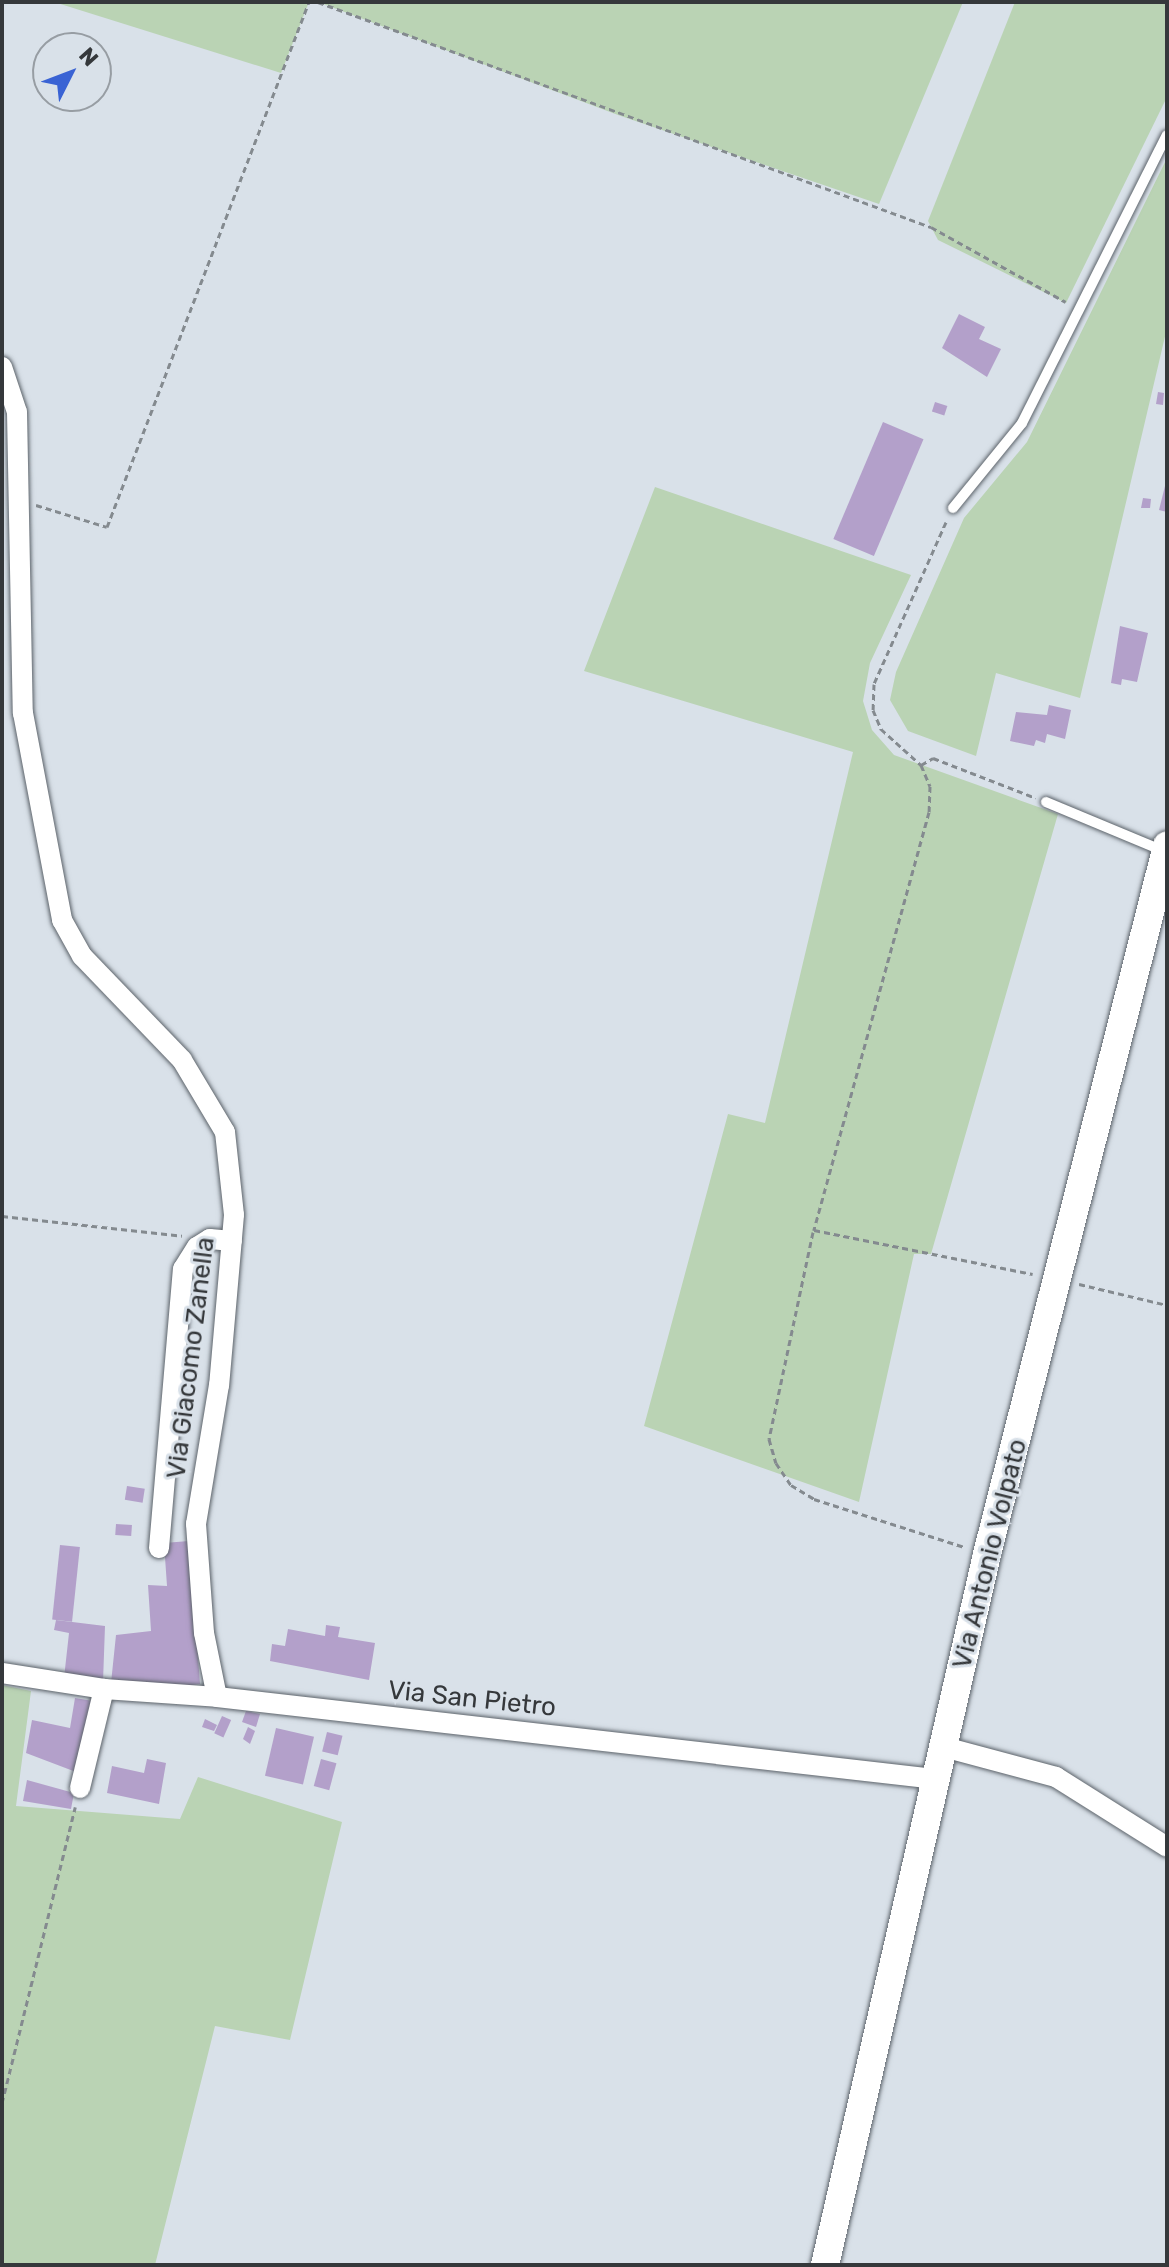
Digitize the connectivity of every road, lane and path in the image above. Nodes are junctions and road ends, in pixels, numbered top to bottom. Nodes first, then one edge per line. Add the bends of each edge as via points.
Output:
1 (309, 2) edge
2 (318, 2) edge
3 (1167, 135) edge
4 (1080, 309) junction
5 (2, 367) edge
6 (18, 499) junction
7 (953, 508) joint
8 (921, 765) junction
9 (1046, 802) joint
10 (1166, 849) edge
11 (2, 1216) edge
12 (814, 1230) junction
13 (210, 1239) junction
14 (232, 1241) junction
15 (1058, 1279) junction
16 (1167, 1305) edge
17 (159, 1548) dead end
18 (987, 1554) junction
19 (2, 1673) edge
20 (104, 1689) junction
21 (217, 1697) junction
22 (944, 1747) junction
23 (936, 1779) junction
24 (80, 1783) joint
25 (1167, 1847) edge
26 (2, 2103) edge
27 (825, 2265) edge

1 - 6 path via 107,527
2 - 4 path via 931,227
3 - 4 lane
4 - 7 lane via 1022,423
5 - 6 street, Via Giacomo Zanella via 17,412
6 - 14 street, Via Giacomo Zanella via 23,713 62,920 82,956 182,1060 225,1132
7 - 8 path via 874,684 873,710 881,729
8 - 9 path via 933,758
8 - 12 path via 930,786 929,812
9 - 10 lane
10 - 15 street, Via Antonio Volpato
11 - 13 path
12 - 15 path
12 - 18 path via 769,1439 776,1463 791,1485 814,1499
13 - 14 street
13 - 17 street via 197,1247 183,1269
14 - 21 street, Via Giacomo Zanella via 219,1385 196,1524 204,1633
15 - 16 path
15 - 18 street, Via Antonio Volpato
18 - 22 street, Via Antonio Volpato
19 - 20 street, Via San Pietro
20 - 21 street, Via San Pietro
20 - 24 street
21 - 23 street, Via San Pietro
22 - 23 street, Via Antonio Volpato
22 - 25 street via 1056,1777
23 - 27 street, Via Antonio Volpato
24 - 26 path

